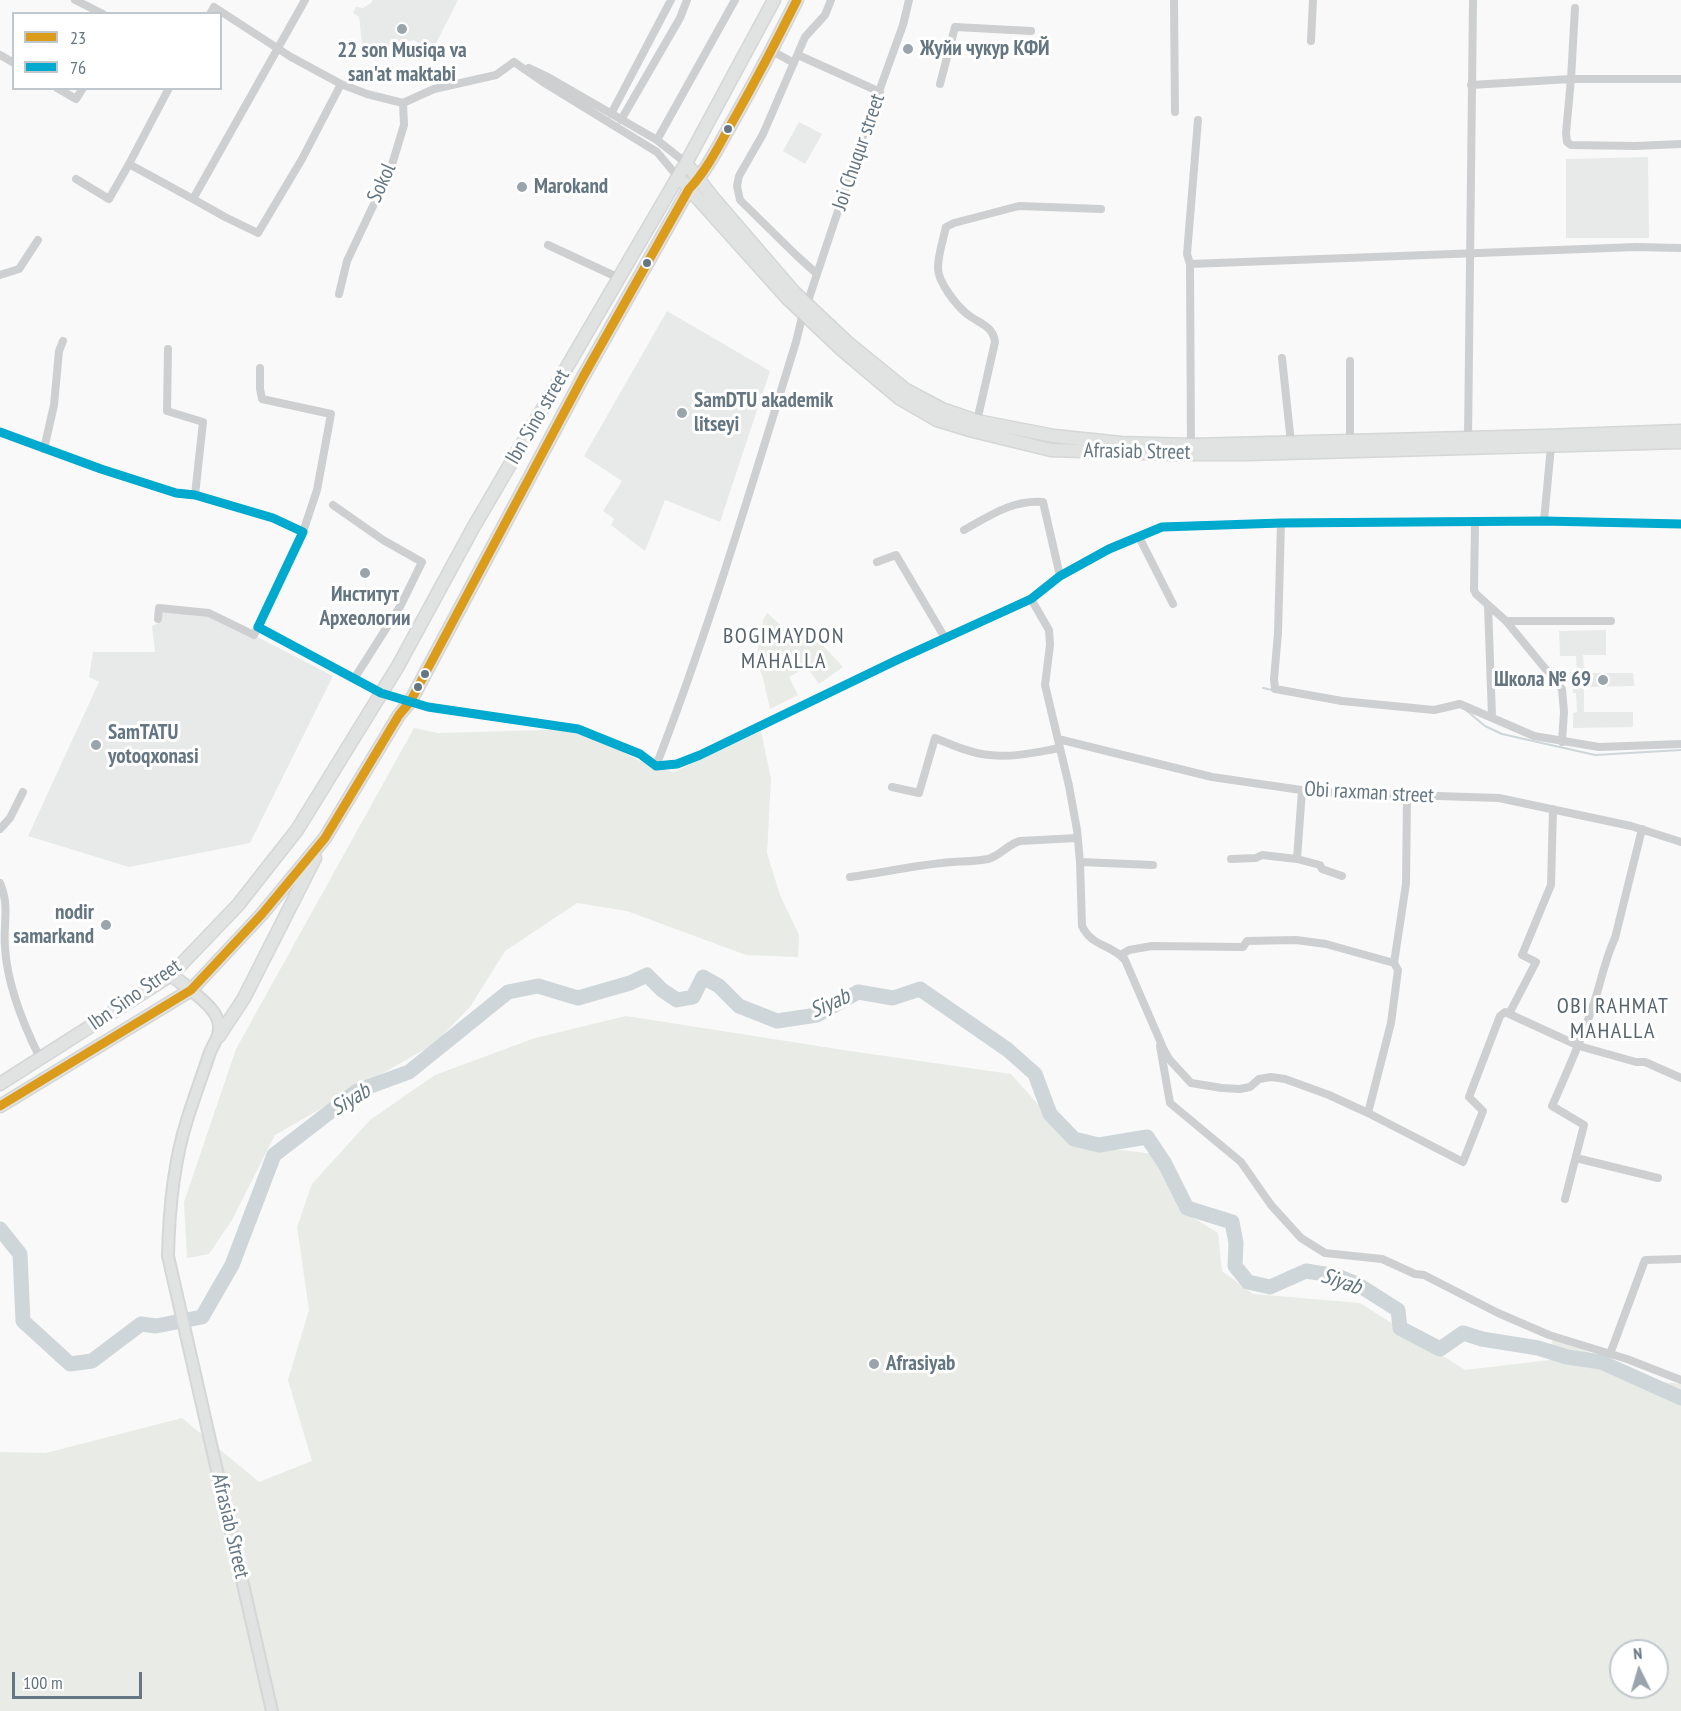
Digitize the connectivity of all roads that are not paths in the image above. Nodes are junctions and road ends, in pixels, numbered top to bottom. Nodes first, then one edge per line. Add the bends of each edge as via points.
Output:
1 (305, 0) edge
2 (671, 0) edge
3 (687, 0) edge
4 (735, 0) edge
5 (774, 0) edge
6 (797, 0) edge
7 (831, 0) edge
8 (909, 0) edge
9 (1174, 0) edge
10 (1313, 0) edge
11 (1473, 0) edge
12 (81, 1) edge
13 (1575, 8) dead end
14 (100, 12) edge
15 (222, 12) edge
16 (1031, 32) dead end
17 (1311, 41) dead end
18 (277, 48) junction
19 (772, 51) junction
20 (798, 55) junction
21 (514, 62) junction
22 (794, 63) junction
23 (1571, 79) junction
24 (1681, 79) edge
25 (341, 84) junction
26 (940, 84) dead end
27 (1471, 85) junction
28 (60, 90) edge
29 (82, 90) edge
30 (168, 90) edge
31 (880, 92) junction
32 (403, 103) junction
33 (1175, 112) dead end
34 (611, 114) junction
35 (621, 120) junction
36 (1198, 120) dead end
37 (657, 140) junction
38 (1681, 144) edge
39 (686, 163) junction
40 (129, 164) junction
41 (677, 176) junction
42 (76, 178) dead end
43 (699, 179) junction
44 (689, 189) junction
45 (193, 199) junction
46 (1101, 209) dead end
47 (38, 240) dead end
48 (548, 246) dead end
49 (1681, 248) edge
50 (1469, 254) junction
51 (1190, 264) junction
52 (817, 274) junction
53 (0, 275) edge
54 (619, 278) junction
55 (339, 294) dead end
56 (805, 308) junction
57 (63, 341) dead end
58 (168, 350) dead end
59 (1282, 358) dead end
60 (1350, 361) dead end
61 (260, 368) dead end
62 (977, 421) junction
63 (1681, 431) edge
64 (0, 432) edge
65 (1642, 437) junction
66 (1350, 441) junction
67 (1291, 442) junction
68 (1681, 442) edge
69 (1468, 443) junction
70 (1191, 445) junction
71 (1551, 446) junction
72 (44, 449) junction
73 (195, 495) junction
74 (333, 505) dead end
75 (1544, 521) junction
76 (1281, 523) junction
77 (1475, 523) junction
78 (1681, 524) edge
79 (964, 530) dead end
80 (303, 532) junction
81 (1139, 537) junction
82 (877, 562) dead end
83 (1060, 576) junction
84 (1031, 599) junction
85 (1173, 604) dead end
86 (1488, 605) junction
87 (158, 619) dead end
88 (1506, 621) junction
89 (1611, 621) dead end
90 (258, 627) junction
91 (945, 638) junction
92 (354, 678) junction
93 (381, 693) junction
94 (410, 702) junction
95 (1491, 717) junction
96 (1058, 739) junction
97 (1562, 742) junction
98 (1681, 744) edge
99 (1060, 748) junction
100 (656, 766) junction
101 (892, 787) dead end
102 (1302, 790) junction
103 (22, 792) dead end
104 (1407, 796) junction
105 (1553, 809) junction
106 (0, 829) edge
107 (1642, 829) junction
108 (325, 838) junction
109 (1077, 838) junction
110 (1681, 842) edge
111 (1231, 859) dead end
112 (1297, 859) junction
113 (1080, 862) junction
114 (1153, 865) dead end
115 (1342, 876) dead end
116 (850, 877) dead end
117 (0, 883) edge
118 (1121, 955) junction
119 (1394, 963) junction
120 (171, 975) junction
121 (191, 990) junction
122 (1509, 1014) junction
123 (219, 1036) junction
124 (1159, 1040) junction
125 (1579, 1046) junction
126 (40, 1059) junction
127 (1681, 1078) edge
128 (0, 1084) edge
129 (0, 1106) edge
130 (1368, 1113) junction
131 (1576, 1158) junction
132 (1658, 1178) dead end
133 (1565, 1199) dead end
134 (1681, 1259) edge
135 (1610, 1354) junction
136 (1681, 1380) edge
137 (272, 1711) edge

1 - 18 street
2 - 34 street
3 - 35 street
4 - 37 street
5 - 39 main road, Ibn Sino street
6 - 19 main road, Ibn Sino street
7 - 20 street
8 - 31 street, Joi Chuqur street
9 - 33 street
10 - 17 street
11 - 27 street
12 - 14 street
13 - 23 street
15 - 18 street
16 - 26 street via 955,27
18 - 25 street
18 - 45 street
19 - 22 street
19 - 43 main road, Ibn Sino street
20 - 22 street
20 - 31 street
21 - 32 street via 496,75 434,89
21 - 34 street
21 - 41 street via 657,152
22 - 52 street via 737,186 740,200
23 - 24 street
23 - 27 street
23 - 38 street via 1566,133 1571,146
25 - 32 street
25 - 45 street via 258,233
27 - 50 street
28 - 29 street via 76,99
30 - 40 street
31 - 52 street, Joi Chuqur street
32 - 55 street, Sokol via 404,125 391,168 347,261
34 - 35 street
35 - 37 street
36 - 51 street via 1187,254
37 - 39 street
39 - 41 main road, Ibn Sino street
39 - 43 main road, Afrasiab Street
40 - 42 street via 109,199
40 - 45 street
41 - 44 main road, Afrasiab Street
41 - 54 main road, Ibn Sino street
43 - 44 main road, Ibn Sino street
43 - 56 main road, Afrasiab Street
44 - 56 main road, Afrasiab Street via 787,298
44 - 94 main road, Ibn Sino street via 583,377
46 - 62 street via 1020,206 946,227 939,279 961,308 994,335
47 - 53 street via 19,269
48 - 54 street
49 - 50 street
50 - 51 street
50 - 69 street
51 - 70 street
52 - 56 street, Joi Chuqur street
54 - 93 main road, Ibn Sino street
56 - 62 main road, Afrasiab Street via 906,390 942,409
56 - 69 main road, Afrasiab Street via 842,350 899,398 937,420 1051,450 1248,454
56 - 100 street, Joi Chuqur street via 736,534
57 - 72 street
58 - 73 street via 167,411 203,422
59 - 67 street
60 - 66 street
61 - 80 street via 262,399 331,414 317,490
62 - 70 main road, Afrasiab Street via 1054,436
63 - 65 main road, Afrasiab Street
64 - 72 street
65 - 68 main road, Afrasiab Street
65 - 69 main road, Afrasiab Street
65 - 71 main road, Afrasiab Street
66 - 67 main road, Afrasiab Street
66 - 69 main road, Afrasiab Street
67 - 70 main road, Afrasiab Street
69 - 71 main road, Afrasiab Street
71 - 75 street
72 - 73 street via 176,493
73 - 80 street via 273,518
74 - 92 street via 422,562 402,605
75 - 77 street
75 - 78 street
76 - 77 street
76 - 81 street via 1162,527
76 - 95 street via 1275,688 1342,701 1434,710 1460,704
77 - 86 street via 1474,590
79 - 83 street via 1004,507 1043,502
80 - 90 street
81 - 83 street
81 - 85 street
82 - 91 street via 896,555
83 - 84 street
84 - 91 street
84 - 96 street via 1048,630 1045,685
86 - 88 street
86 - 95 street
87 - 90 street via 159,608 209,613 254,635
88 - 89 street
88 - 97 street via 1562,689
90 - 92 street
91 - 100 street via 700,755 677,764
92 - 93 street
93 - 94 street
93 - 120 main road, Ibn Sino Street via 297,830 238,905
94 - 100 street via 578,729 640,754
94 - 108 main road, Ibn Sino street
95 - 97 street via 1534,736
96 - 99 street
96 - 102 street, Obi raxman street via 1212,777
97 - 98 street via 1599,747
99 - 101 street via 989,755 935,738 919,793
99 - 109 street
102 - 104 street, Obi raxman street
102 - 112 street
103 - 106 street
104 - 105 street, Obi raxman street via 1499,798
104 - 119 street via 1406,884
105 - 107 street, Obi raxman street
105 - 122 street via 1551,885 1522,955 1536,962
107 - 110 street, Obi raxman street
107 - 125 street via 1615,938
108 - 121 main road, Ibn Sino Street via 262,914
108 - 123 main road via 244,998
109 - 113 street
109 - 116 street via 1020,841 992,858
111 - 112 street via 1262,855
112 - 115 street
113 - 114 street
113 - 118 street via 1081,916 1086,933
117 - 126 street via 7,910 5,948 12,990
118 - 119 street via 1152,946 1243,947 1247,941 1296,940
118 - 124 street
119 - 130 street via 1398,970 1391,1023
120 - 121 main road
120 - 126 main road, Ibn Sino Street
121 - 123 street via 213,1011 219,1023
121 - 129 main road, Ibn Sino Street
122 - 125 street
122 - 130 street via 1500,1016 1469,1097 1483,1111 1463,1162
123 - 137 street, Afrasiab Street via 210,1051 178,1155 169,1213 168,1256
124 - 130 street via 1169,1059 1191,1083 1240,1089 1251,1087 1260,1079 1285,1079
124 - 135 street via 1170,1103 1241,1162 1271,1205 1301,1238 1325,1253 1382,1260 1424,1275 1549,1335
125 - 127 street via 1645,1062
125 - 131 street via 1552,1106 1584,1125
126 - 128 main road, Ibn Sino Street
131 - 132 street
131 - 133 street
134 - 135 street via 1645,1260
135 - 136 street

